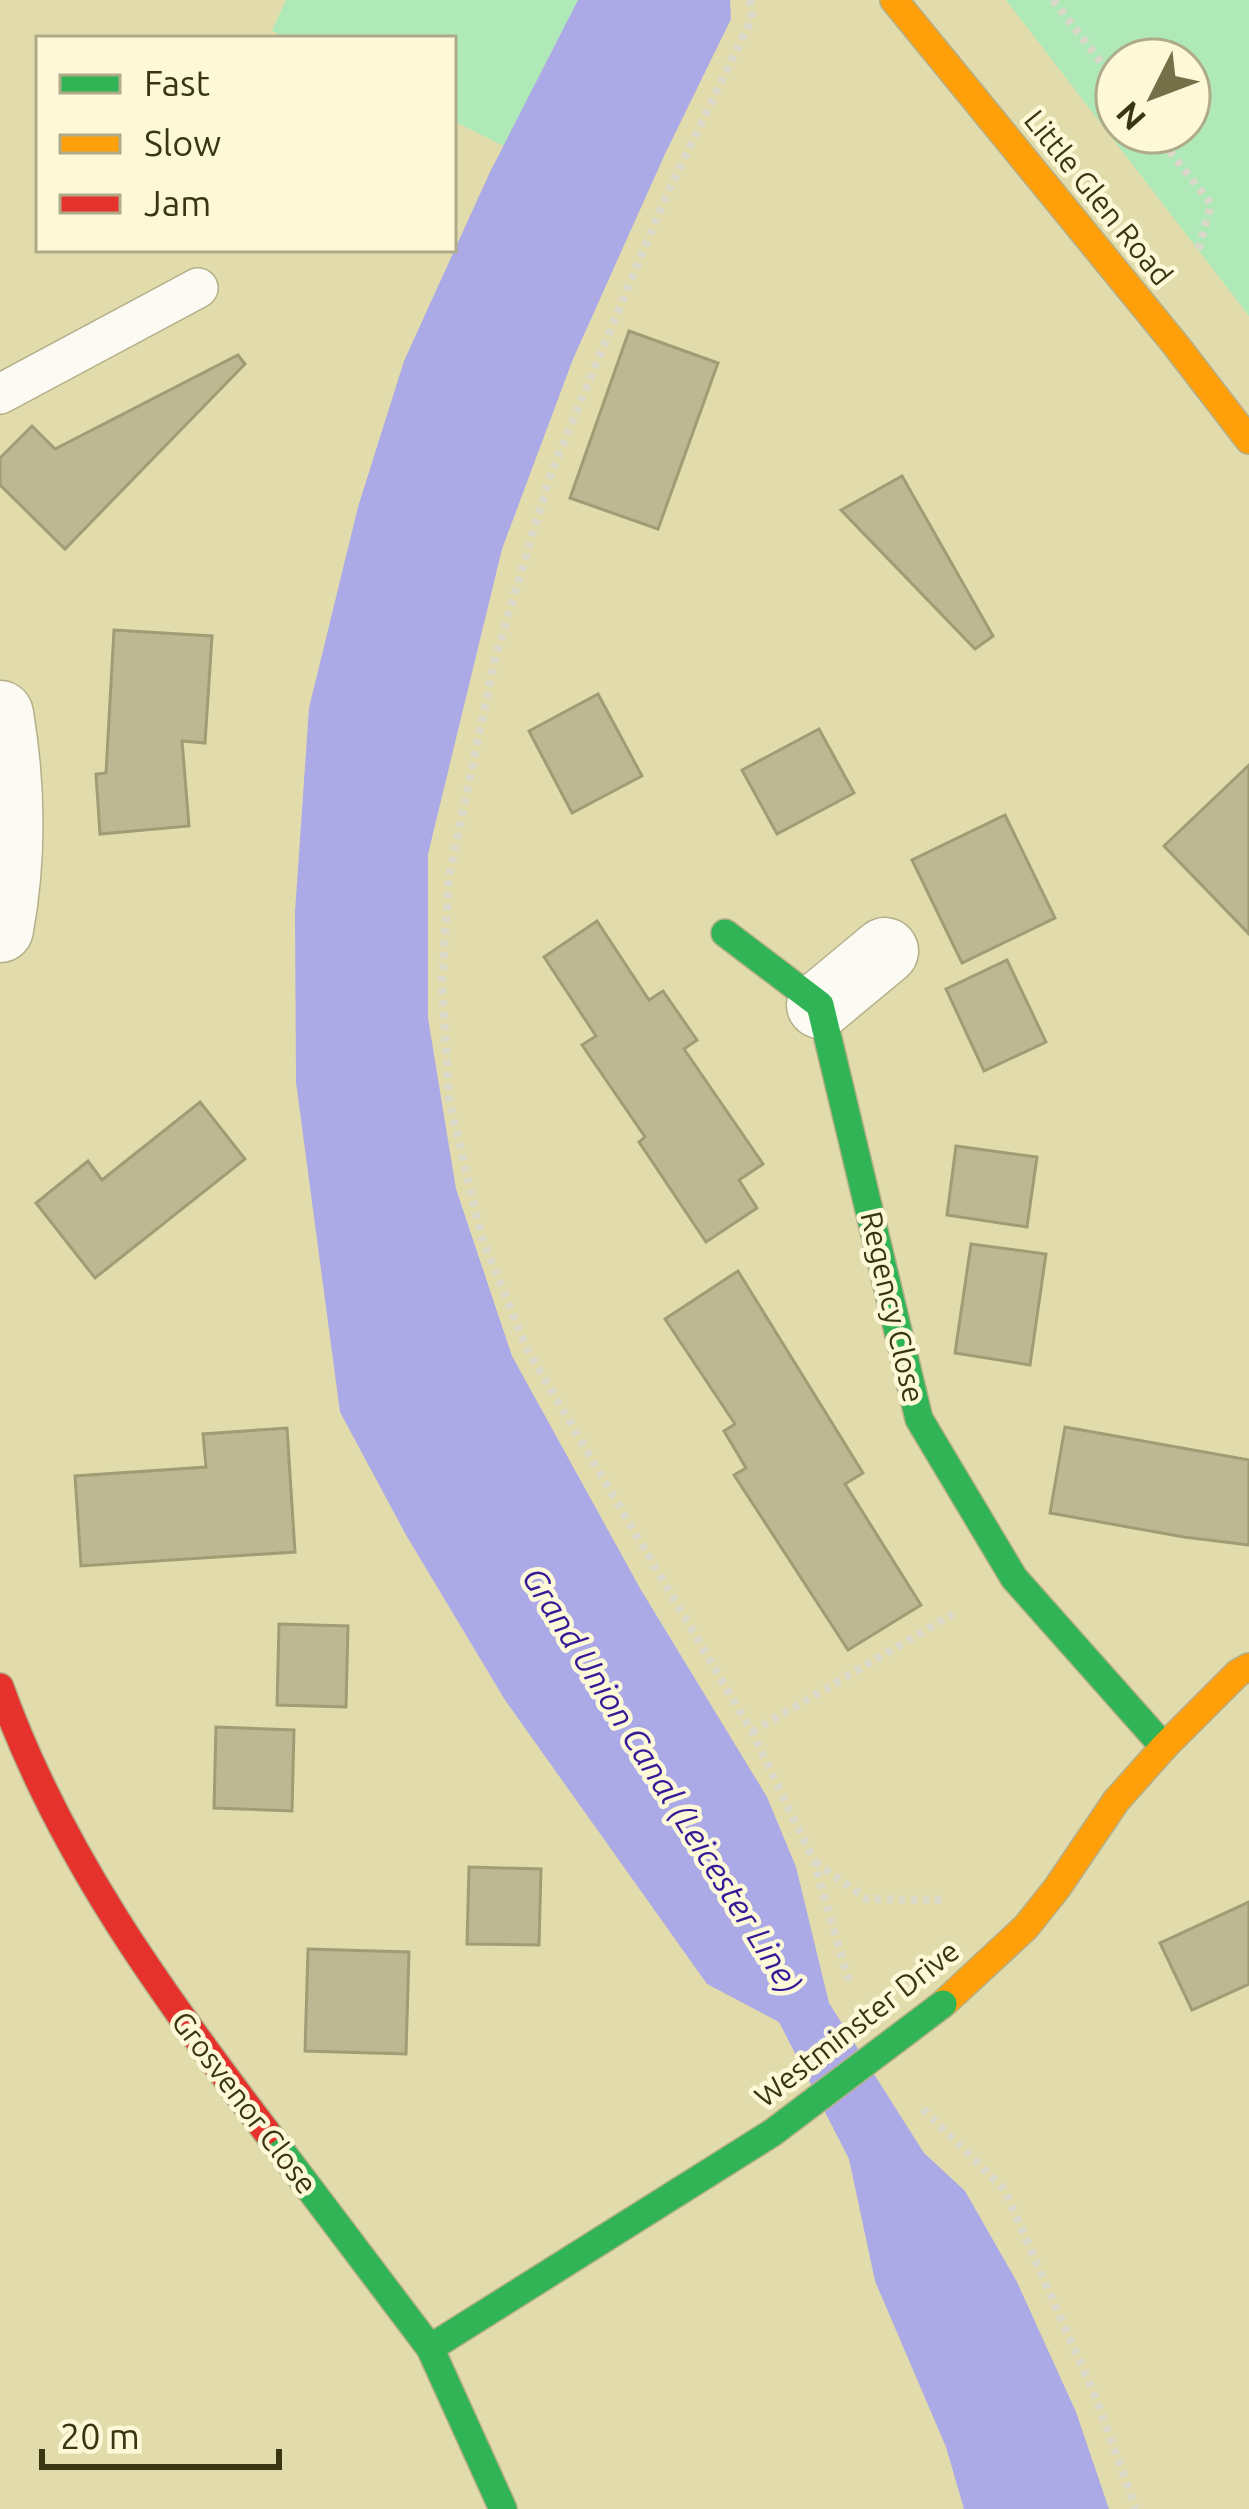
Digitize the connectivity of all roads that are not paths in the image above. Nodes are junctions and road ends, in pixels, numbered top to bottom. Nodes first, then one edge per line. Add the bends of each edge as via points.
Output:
1 (894, 0) edge
2 (198, 288) dead end
3 (0, 394) edge
4 (1249, 440) edge
5 (0, 714) edge
6 (0, 929) edge
7 (725, 933) dead end
8 (885, 951) dead end
9 (820, 1005) junction
10 (1249, 1667) edge
11 (6, 1722) edge
12 (1164, 1747) junction
13 (430, 2348) junction
14 (503, 2509) edge

1 - 4 street, Little Glen Road
2 - 3 lane
5 - 6 street via 10,825
7 - 9 street
8 - 9 street
9 - 12 street, Regency Close via 919,1418 1014,1578
10 - 12 street, Westminster Drive
11 - 13 street, Grosvenor Close via 109,1912 173,2009
12 - 13 street, Westminster Drive, bridge via 1115,1801 1026,1927 943,2004 772,2133
13 - 14 street, Grosvenor Close

